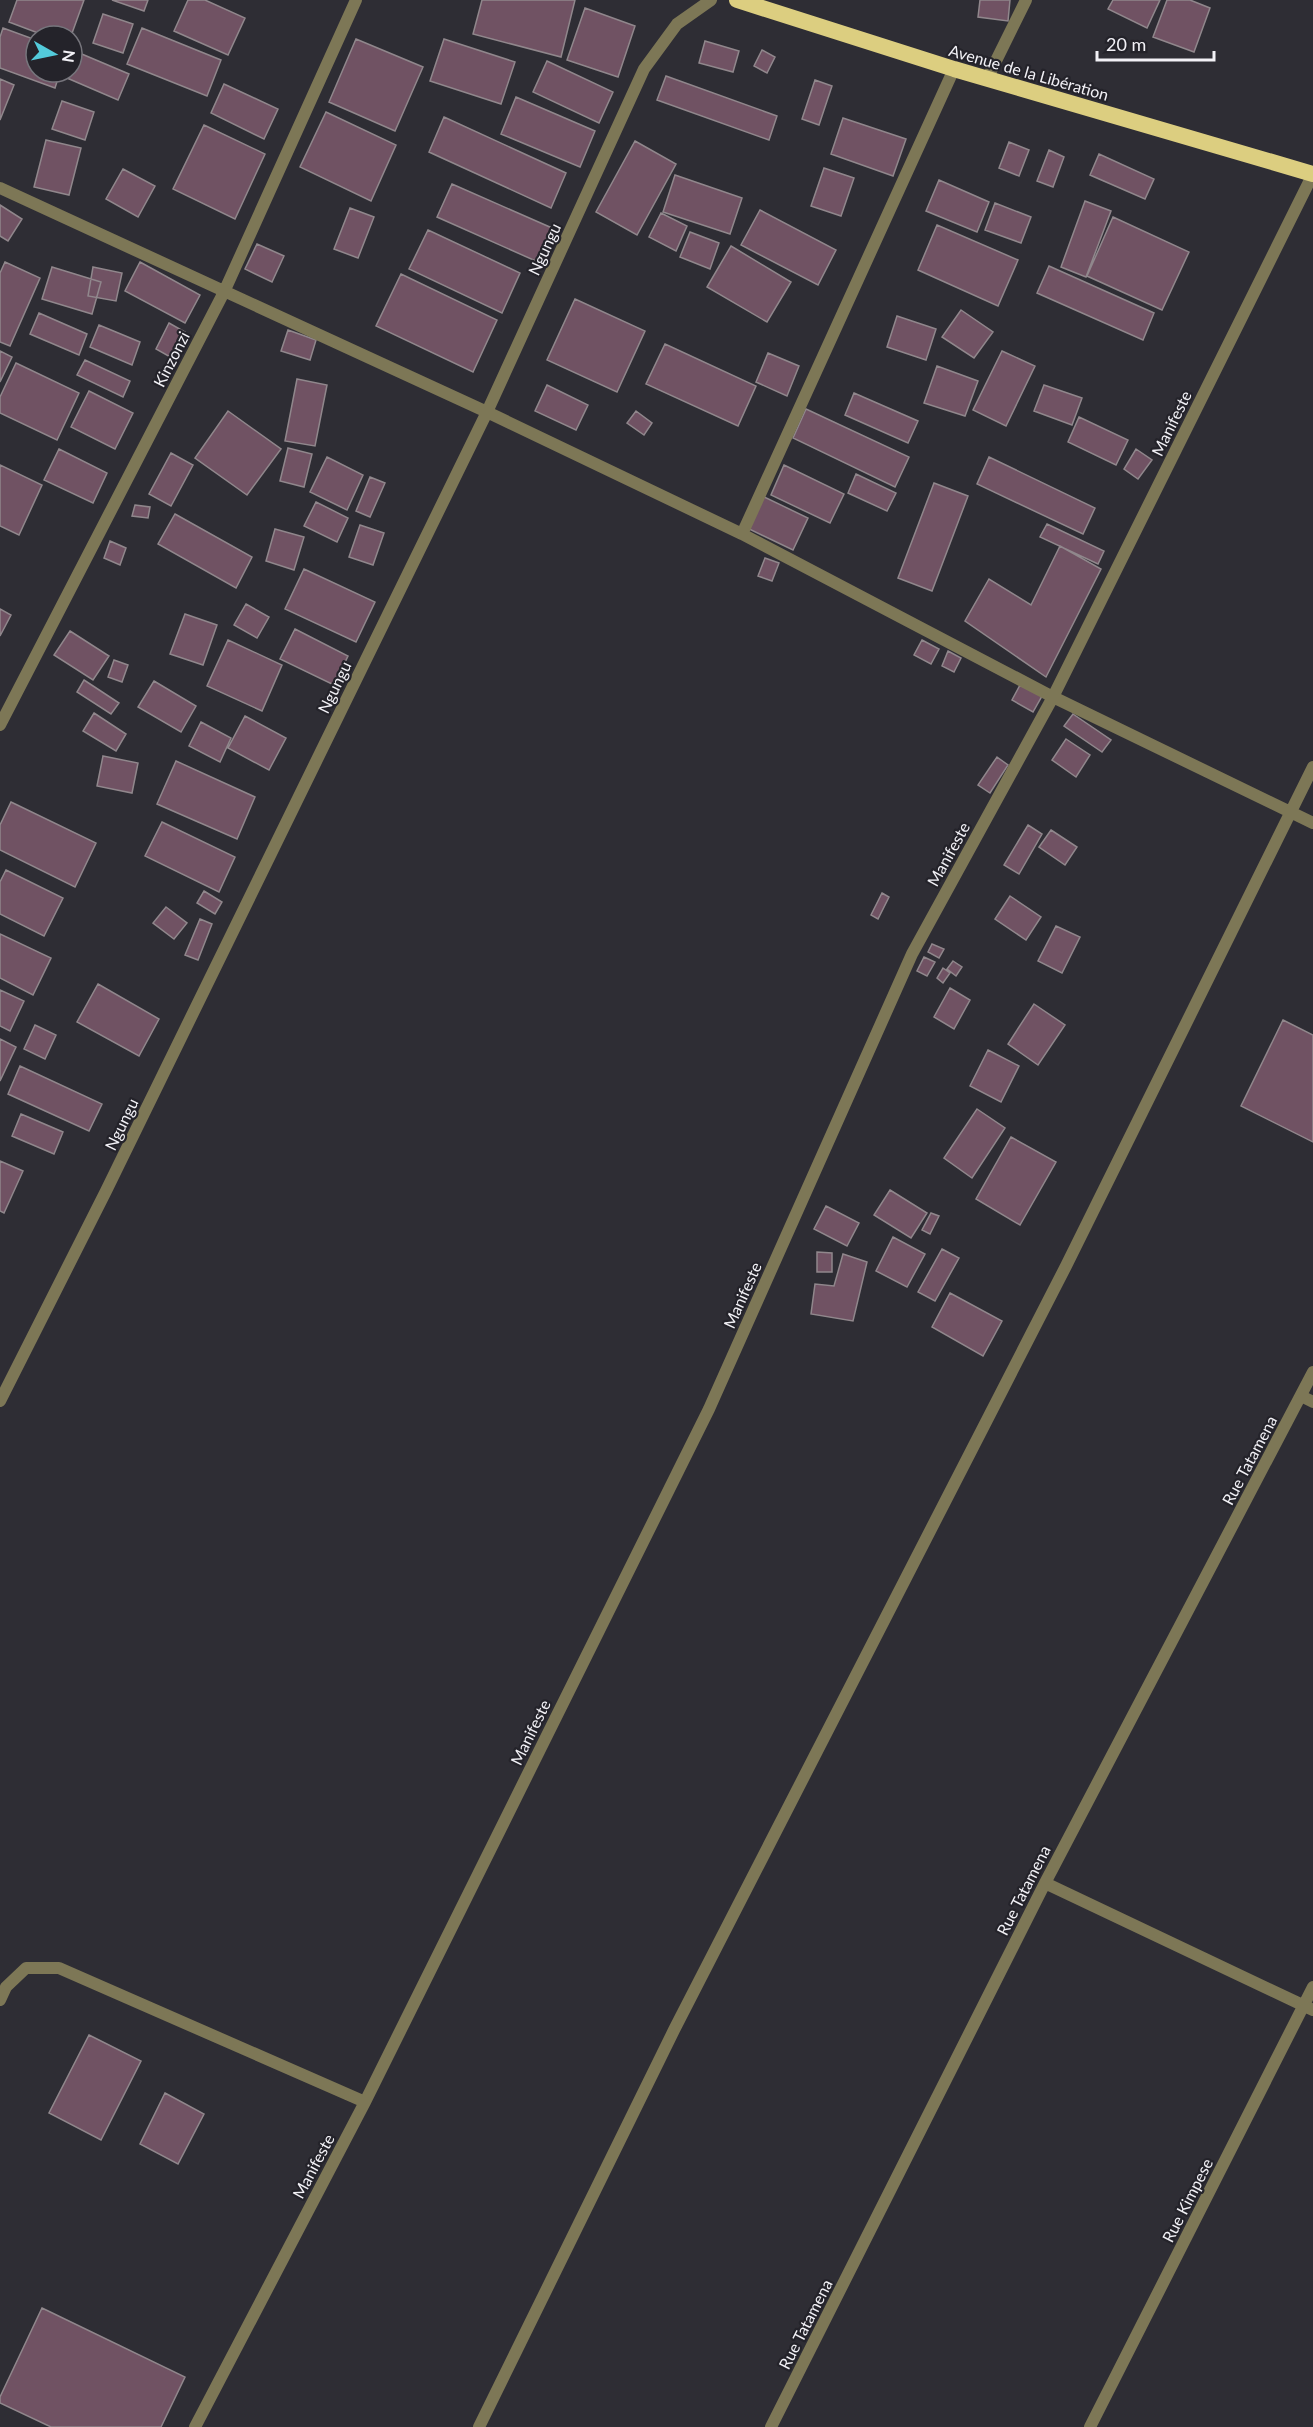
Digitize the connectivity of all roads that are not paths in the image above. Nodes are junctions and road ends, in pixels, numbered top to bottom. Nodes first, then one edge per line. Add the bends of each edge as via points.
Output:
1 (356, 0) edge
2 (711, 0) edge
3 (737, 0) edge
4 (1026, 0) edge
5 (954, 69) junction
6 (987, 79) junction
7 (1313, 174) edge
8 (0, 188) edge
9 (224, 292) junction
10 (487, 412) junction
11 (742, 534) junction
12 (1053, 697) junction
13 (0, 725) edge
14 (1313, 767) edge
15 (1292, 812) junction
16 (1313, 823) edge
17 (1313, 1372) edge
18 (1307, 1399) edge
19 (0, 1401) edge
20 (1045, 1883) junction
21 (1313, 1987) edge
22 (0, 2000) edge
23 (1308, 2008) edge
24 (364, 2102) junction
25 (195, 2427) edge
26 (479, 2427) edge
27 (771, 2427) edge
28 (1090, 2427) edge

1 - 9 street, Kinzonzi
2 - 10 street, Ngungu via 677,24 644,69
3 - 5 highway, Avenue de la Libération
4 - 6 street
5 - 6 highway, Avenue de la Libération
5 - 11 street
6 - 7 highway, Avenue de la Libération
7 - 12 street, Manifeste
8 - 9 street
9 - 10 street
9 - 13 street, Kinzonzi
10 - 11 street
10 - 19 street, Ngungu
11 - 12 street
12 - 15 street
12 - 24 street, Manifeste via 912,954 709,1409
14 - 15 street
15 - 16 street
15 - 26 street via 1061,1276 674,2030
17 - 18 street, Rue Tatamena
18 - 20 street, Rue Tatamena
20 - 23 street
20 - 27 street, Rue Tatamena
21 - 23 street, Rue Kimpese
22 - 24 street via 6,1987 26,1968 58,1968
23 - 28 street, Rue Kimpese
24 - 25 street, Manifeste

